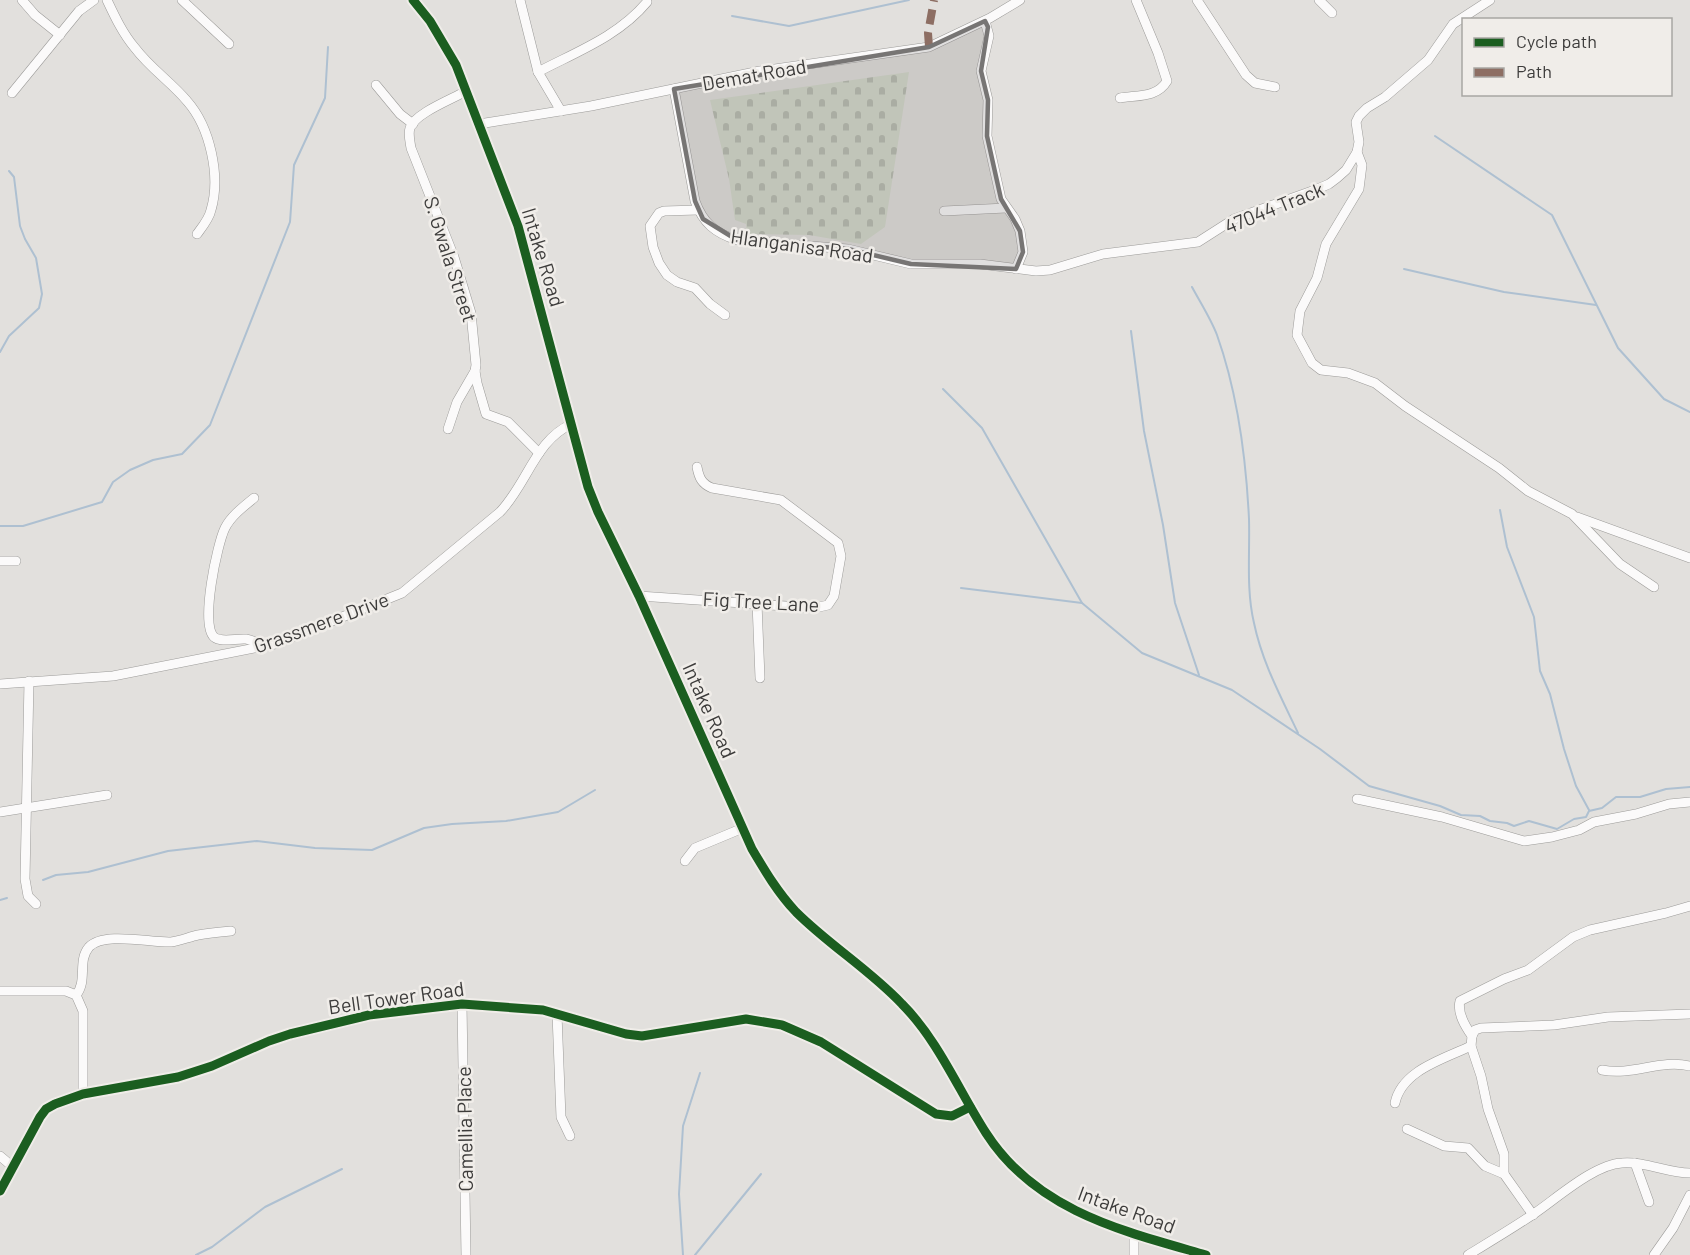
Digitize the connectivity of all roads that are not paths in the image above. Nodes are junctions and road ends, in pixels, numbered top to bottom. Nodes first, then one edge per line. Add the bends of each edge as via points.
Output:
1 (22, 0) edge
2 (94, 0) edge
3 (107, 0) edge
4 (182, 0) edge
5 (413, 0) edge
6 (520, 0) edge
7 (1020, 0) edge
8 (1136, 0) edge
9 (1197, 0) edge
10 (1319, 0) edge
11 (1490, 0) edge
12 (647, 2) dead end
13 (1332, 13) dead end
14 (1463, 18) edge
15 (1462, 19) edge
16 (985, 21) junction
17 (60, 34) junction
18 (228, 44) dead end
19 (538, 72) junction
20 (376, 85) dead end
21 (1275, 87) dead end
22 (674, 88) junction
23 (466, 91) junction
24 (12, 93) dead end
25 (1120, 98) dead end
26 (561, 111) junction
27 (412, 123) junction
28 (479, 124) junction
29 (1357, 153) junction
30 (1006, 208) junction
31 (698, 210) junction
32 (944, 211) dead end
33 (197, 234) dead end
34 (1075, 263) joint
35 (1016, 269) junction
36 (725, 315) dead end
37 (475, 371) junction
38 (572, 424) junction
39 (448, 429) dead end
40 (539, 453) junction
41 (697, 468) dead end
42 (254, 498) dead end
43 (1572, 514) junction
44 (1690, 558) edge
45 (0, 561) edge
46 (16, 561) dead end
47 (1654, 587) dead end
48 (639, 596) junction
49 (757, 603) junction
50 (266, 646) junction
51 (760, 678) dead end
52 (28, 681) junction
53 (0, 684) edge
54 (106, 795) dead end
55 (1357, 799) dead end
56 (1690, 802) edge
57 (25, 808) junction
58 (0, 812) edge
59 (743, 828) junction
60 (685, 861) dead end
61 (36, 904) dead end
62 (1690, 906) edge
63 (231, 931) dead end
64 (0, 991) edge
65 (76, 995) junction
66 (462, 1004) junction
67 (557, 1014) junction
68 (1690, 1014) edge
69 (1472, 1036) junction
70 (1471, 1046) junction
71 (1690, 1066) edge
72 (1602, 1070) dead end
73 (83, 1094) junction
74 (1395, 1103) dead end
75 (970, 1107) junction
76 (1407, 1129) dead end
77 (570, 1136) dead end
78 (0, 1156) edge
79 (1635, 1163) junction
80 (13, 1167) junction
81 (1690, 1173) edge
82 (1504, 1174) junction
83 (0, 1191) edge
84 (1690, 1195) edge
85 (1649, 1202) dead end
86 (1533, 1215) junction
87 (1134, 1234) junction
88 (466, 1255) edge
89 (1134, 1255) edge
90 (1206, 1255) edge
91 (1468, 1255) edge
92 (1654, 1255) edge

1 - 17 street
2 - 17 street
3 - 33 street via 133,46 186,99 203,126 214,187 212,209
4 - 18 street
5 - 23 street, Intake Road via 443,41
6 - 19 street
7 - 16 street, Demat Road
8 - 25 street via 1167,81 1162,88 1142,97
9 - 21 street via 1246,75 1255,83
10 - 13 street
11 - 14 street
12 - 19 street via 621,28
15 - 29 street via 1428,60 1359,116
16 - 22 street, Demat Road via 929,47 760,71
16 - 30 street via 988,36 981,71 988,100 987,136
17 - 24 street
19 - 26 street
20 - 27 street
22 - 26 street, Demat Road
22 - 31 street, Hlanganisa Road
23 - 27 street
23 - 28 street, Intake Road
26 - 28 street, Demat Road
27 - 37 street, S. Gwala Street via 411,147 454,257 471,313
28 - 38 street, Intake Road via 525,248
29 - 34 street, 47044 Track via 1346,170 1329,184 1234,219 1198,242 1104,254
29 - 43 street via 1362,165 1359,189 1326,244 1317,278 1300,311 1297,330 1303,348 1321,370 1348,373 1376,383 1528,491
30 - 32 street
30 - 35 street via 1023,243
31 - 35 street, Hlanganisa Road via 715,231 737,240 848,249 911,264 980,264
31 - 36 street via 660,213 651,226 653,247 667,275 695,288
34 - 35 street, Hlanganisa Road via 1050,270
37 - 39 street via 457,402
37 - 40 street, S. Gwala Street via 486,414 508,422
38 - 40 street, Grassmere Drive via 555,434
38 - 48 street, Intake Road via 588,487
40 - 50 street, Grassmere Drive via 511,500 411,587
41 - 49 street, Fig Tree Lane via 701,480 712,488 776,497 788,503 840,548 834,596 828,605 816,608
42 - 50 street via 232,516 221,536 208,624 218,639 244,639
43 - 44 street
43 - 47 street via 1620,564
45 - 46 street
48 - 49 street, Fig Tree Lane
48 - 59 street, Intake Road
49 - 51 street
50 - 52 street, Grassmere Drive via 113,676
52 - 53 street, Grassmere Drive
52 - 57 street
54 - 57 street
55 - 56 street via 1442,817 1524,841
57 - 58 street
57 - 61 street via 25,879 28,896
59 - 60 street via 695,848
59 - 75 street, Intake Road via 770,879 797,913 904,1005
62 - 69 street via 1573,937 1528,970 1460,1001 1459,1009
63 - 65 street via 174,942 120,939 92,944 85,953 84,977
64 - 65 street via 66,991
65 - 73 street via 83,1011
66 - 67 street, Bell Tower Road
66 - 73 street, Bell Tower Road via 335,1022 268,1041 178,1077
66 - 88 street, Camellia Place
67 - 75 street, Bell Tower Road via 626,1035 642,1036 761,1020 821,1042 936,1114 952,1116
67 - 77 street via 561,1117
68 - 69 street via 1477,1029
69 - 70 street
70 - 74 street via 1424,1067 1406,1082
70 - 82 street via 1501,1142
71 - 72 street via 1672,1064 1620,1073
73 - 80 street, Bell Tower Road via 46,1109
75 - 87 street, Intake Road via 1008,1161 1041,1190 1081,1215
76 - 82 street via 1444,1146 1468,1149 1485,1166
78 - 80 street
79 - 81 street
79 - 85 street
79 - 86 street via 1601,1168
80 - 83 street, Bell Tower Road
82 - 86 street
84 - 92 street
86 - 91 street
87 - 89 street
87 - 90 street, Intake Road

